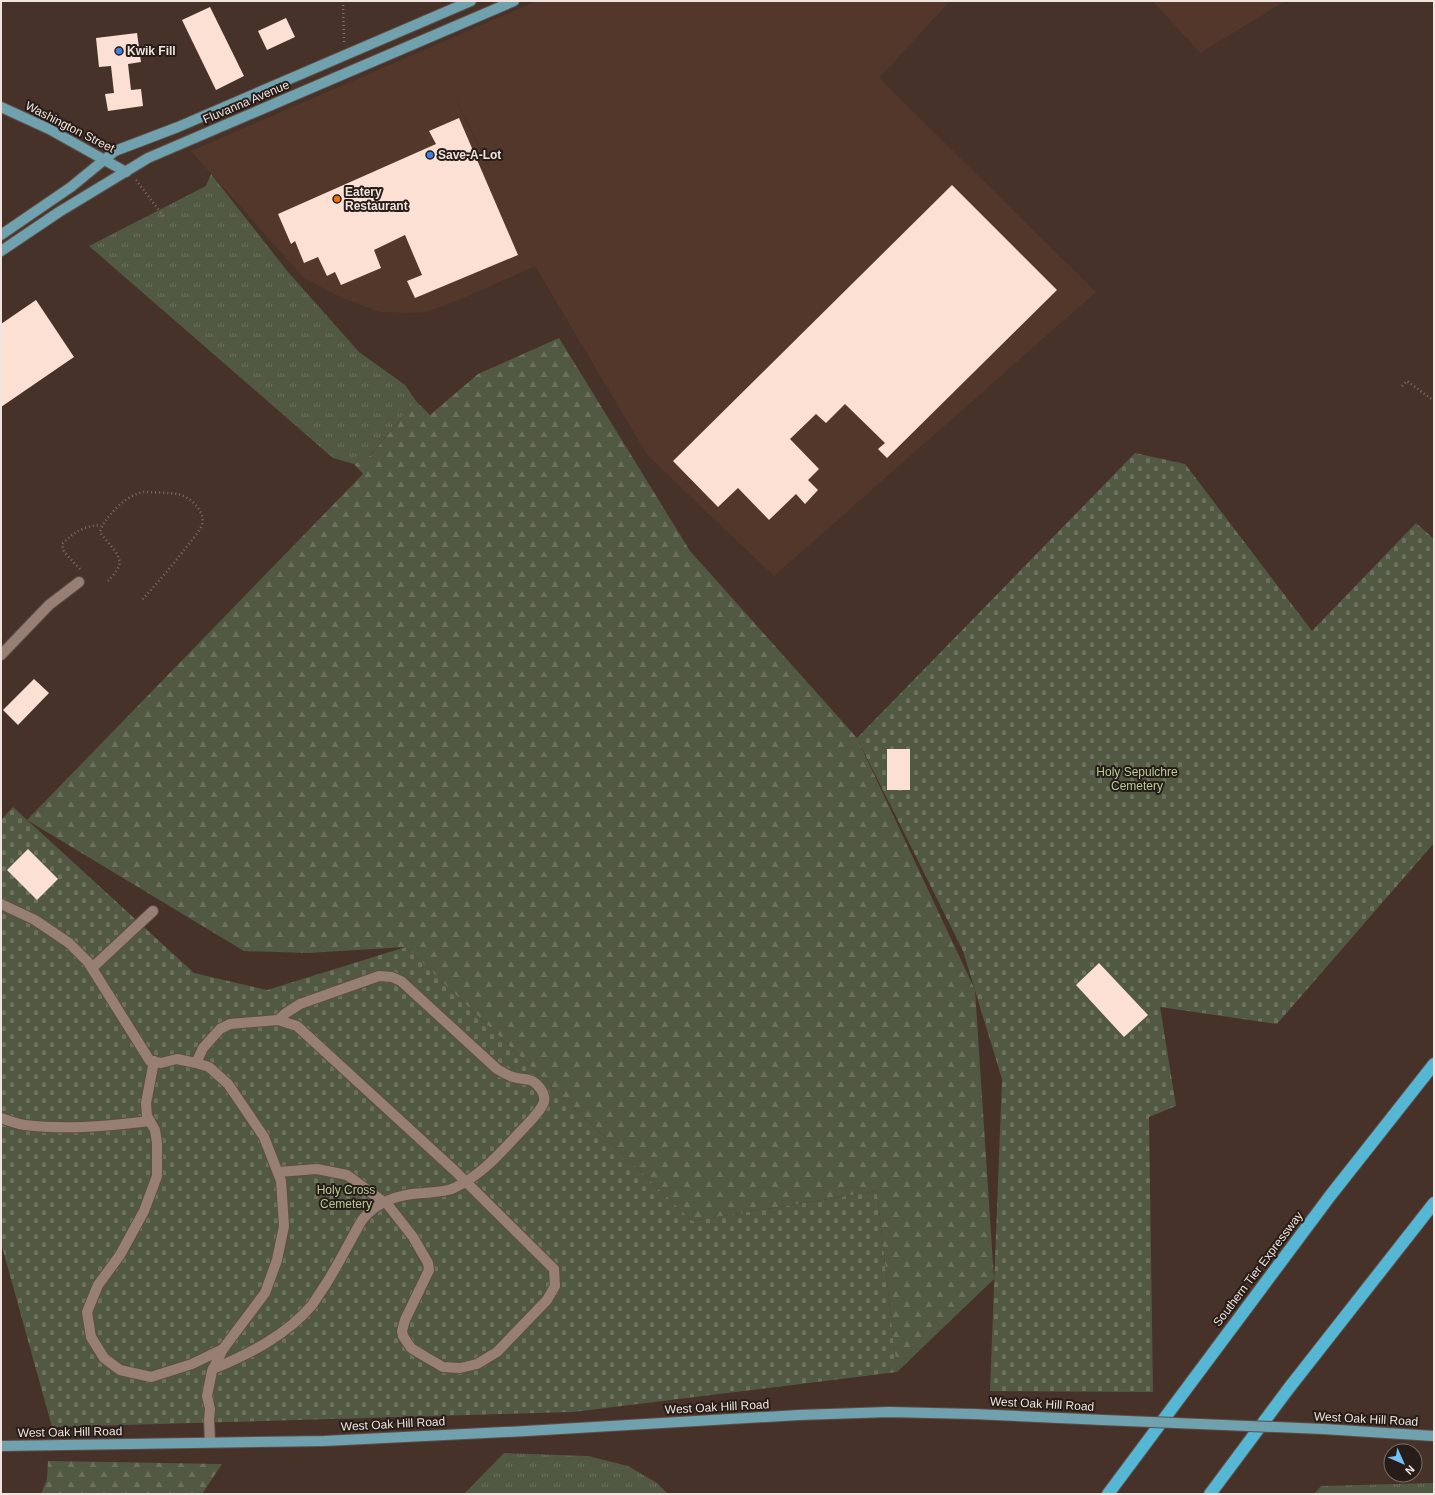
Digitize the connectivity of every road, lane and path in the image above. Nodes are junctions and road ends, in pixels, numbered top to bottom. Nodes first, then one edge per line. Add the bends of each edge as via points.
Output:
1 (343, 1) edge
2 (471, 1) edge
3 (514, 1) edge
4 (344, 56) junction
5 (1, 108) edge
6 (104, 160) junction
7 (126, 172) junction
8 (164, 217) dead end
9 (1, 235) edge
10 (1, 251) edge
11 (1402, 386) dead end
12 (1434, 401) edge
13 (101, 525) junction
14 (81, 577) joint
15 (108, 582) dead end
16 (141, 601) dead end
17 (1, 655) edge
18 (1, 904) edge
19 (153, 911) dead end
20 (92, 968) junction
21 (278, 1020) junction
22 (154, 1062) junction
23 (196, 1063) junction
24 (1434, 1064) edge
25 (1, 1118) edge
26 (150, 1121) junction
27 (278, 1172) junction
28 (466, 1182) junction
29 (383, 1202) junction
30 (1434, 1204) edge
31 (223, 1349) junction
32 (212, 1369) junction
33 (1434, 1436) edge
34 (210, 1442) junction
35 (1, 1446) edge
36 (1109, 1492) edge
37 (1210, 1494) edge

1 - 4 path
2 - 4 main road, Fluvanna Avenue
3 - 7 main road, Fluvanna Avenue via 148,158
4 - 6 main road, Fluvanna Avenue via 115,151
5 - 6 main road, Washington Street via 49,129
6 - 7 main road, Washington Street
6 - 9 main road, Fluvanna Avenue via 71,187
7 - 8 path via 137,181
7 - 10 main road, Fluvanna Avenue
11 - 12 path via 1407,381
13 - 14 path via 79,530 62,544 64,552
13 - 15 path via 100,532 117,552 120,560
13 - 16 path via 122,502 144,492 178,494 192,502 201,512 202,524 198,531
14 - 17 street via 49,605
18 - 20 street via 35,920 69,943
19 - 20 street
20 - 22 street via 150,1061
21 - 23 street via 230,1024 220,1029 203,1048
21 - 28 street via 297,1026
21 - 28 street via 300,1004 379,976 392,977 401,981 497,1069 534,1082 544,1095 541,1108 495,1158
22 - 23 street via 177,1059
22 - 26 street via 146,1103
23 - 27 street via 209,1067 228,1084 264,1137
24 - 36 highway, Southern Tier Expressway via 1330,1196
25 - 26 street via 23,1125 66,1127
26 - 31 street via 155,1130 157,1143 157,1176 144,1211 120,1254 98,1285 87,1312 91,1337 104,1358 120,1370 151,1377 192,1364
27 - 29 street via 317,1169 347,1175
27 - 31 street via 284,1226 277,1260 265,1293
28 - 29 street via 452,1189 395,1197
28 - 29 street via 554,1269 555,1286 547,1300 497,1352 478,1364 460,1368 443,1367 411,1348 403,1336 405,1320 429,1270 428,1263 413,1237
29 - 32 street via 367,1213 333,1273 313,1304 302,1315 285,1331 259,1347
30 - 37 highway via 1289,1388
31 - 32 street
32 - 34 street via 207,1396 210,1409
33 - 34 main road, West Oak Hill Road, bridge via 1323,1429 889,1412 324,1441
34 - 35 main road, West Oak Hill Road

